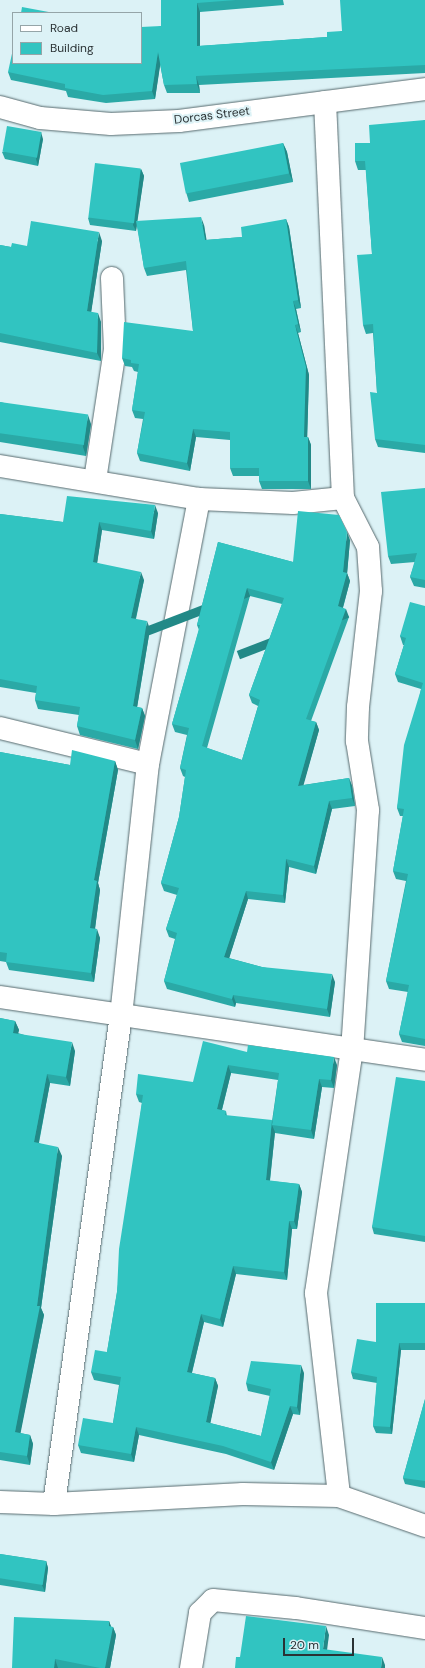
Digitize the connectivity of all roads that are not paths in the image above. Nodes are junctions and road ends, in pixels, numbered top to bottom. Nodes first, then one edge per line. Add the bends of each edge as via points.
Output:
1 (425, 89) edge
2 (325, 102) junction
3 (0, 107) edge
4 (112, 278) dead end
5 (0, 466) edge
6 (96, 480) junction
7 (343, 498) junction
8 (199, 499) junction
9 (0, 728) edge
10 (148, 764) junction
11 (0, 997) edge
12 (121, 1016) junction
13 (352, 1049) junction
14 (425, 1060) edge
15 (339, 1496) junction
16 (0, 1502) edge
17 (54, 1504) junction
18 (425, 1526) edge
19 (425, 1628) edge
20 (191, 1668) edge

1 - 2 street, Dorcas Street
2 - 3 street, Dorcas Street via 179,121 111,124 40,118
2 - 7 street
4 - 6 street via 115,350
5 - 6 street
6 - 8 street
7 - 8 street via 293,502
7 - 13 street via 368,548 370,591 358,714 357,741 368,810
8 - 10 street
9 - 10 street
10 - 12 street
11 - 12 street
12 - 13 street
12 - 17 street
13 - 14 street
13 - 15 street via 316,1293
15 - 17 street via 243,1494
15 - 18 street
16 - 17 street
19 - 20 street via 296,1608 213,1600 200,1613

